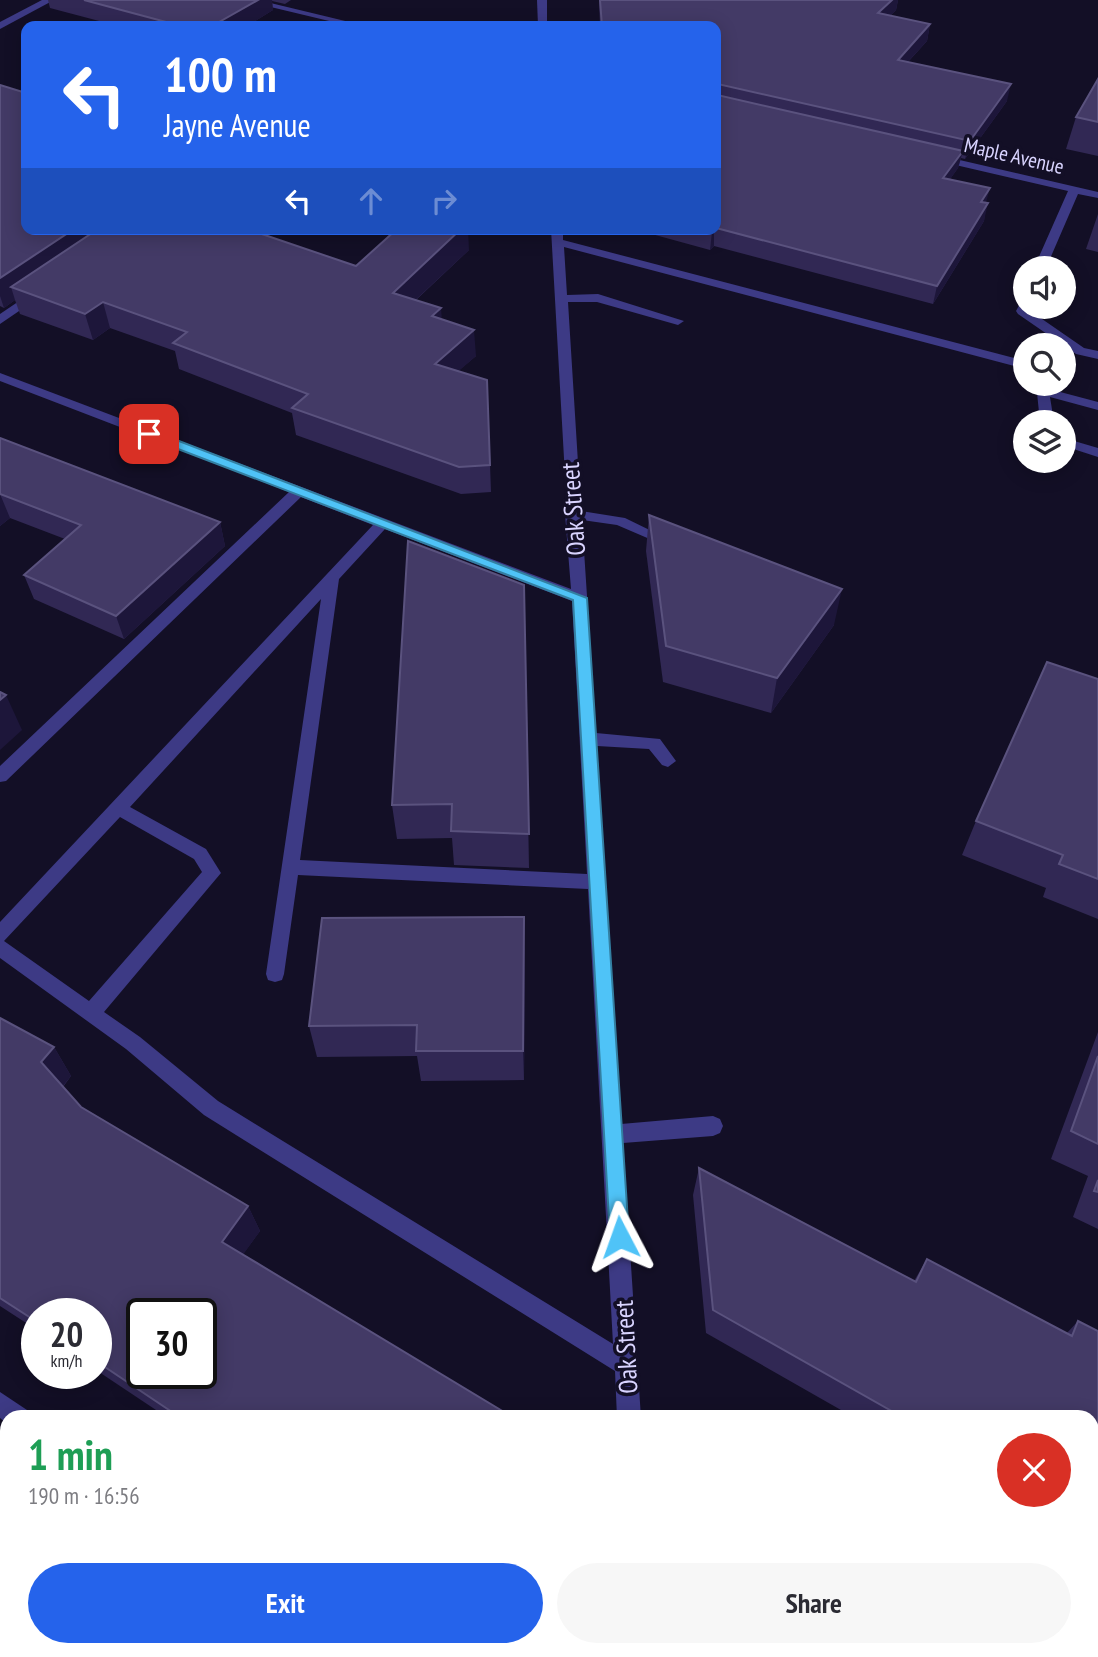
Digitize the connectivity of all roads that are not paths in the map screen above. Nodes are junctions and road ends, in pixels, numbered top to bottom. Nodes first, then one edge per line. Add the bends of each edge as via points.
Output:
1 (49, 0) edge
2 (246, 0) edge
3 (542, 0) edge
4 (318, 16) junction
5 (311, 21) edge
6 (340, 21) edge
7 (543, 21) edge
8 (0, 26) edge
9 (928, 156) edge
10 (1074, 190) junction
11 (1098, 195) edge
12 (557, 236) edge
13 (1045, 256) edge
14 (44, 289) edge
15 (561, 299) junction
16 (1034, 319) edge
17 (0, 320) edge
18 (678, 321) dead end
19 (1098, 355) edge
20 (1013, 361) edge
21 (0, 377) edge
22 (1069, 396) edge
23 (1098, 406) edge
24 (1076, 446) edge
25 (1098, 453) edge
26 (299, 491) junction
27 (572, 514) junction
28 (383, 523) junction
29 (659, 538) edge
30 (332, 577) junction
31 (580, 598) junction
32 (589, 739) junction
33 (668, 761) dead end
34 (0, 776) edge
35 (118, 808) junction
36 (290, 867) junction
37 (596, 882) junction
38 (0, 935) edge
39 (0, 948) edge
40 (275, 974) dead end
41 (91, 1013) junction
42 (713, 1126) dead end
43 (613, 1134) junction
44 (627, 1366) junction
45 (629, 1410) edge

1 - 8 street
2 - 4 street
3 - 7 street
4 - 5 street
4 - 6 street
9 - 10 street, Maple Avenue
10 - 11 street, Maple Avenue
10 - 13 street
12 - 15 street, Oak Street
12 - 20 street
14 - 17 street
15 - 18 street via 598,298
15 - 27 street, Oak Street
16 - 19 street via 1080,351
21 - 26 street
22 - 23 street
24 - 25 street
26 - 28 street
26 - 34 street
27 - 29 street via 620,521
27 - 31 street, Oak Street
28 - 30 street
28 - 31 street
30 - 35 street
30 - 36 street
31 - 32 street, Oak Street
32 - 33 street via 654,743
32 - 37 street, Oak Street
35 - 38 street
35 - 41 street via 200,855 212,873
36 - 37 street
36 - 40 street
37 - 43 street, Oak Street
39 - 41 street
41 - 44 street via 211,1108
42 - 43 street
43 - 44 street, Oak Street
44 - 45 street, Oak Street

